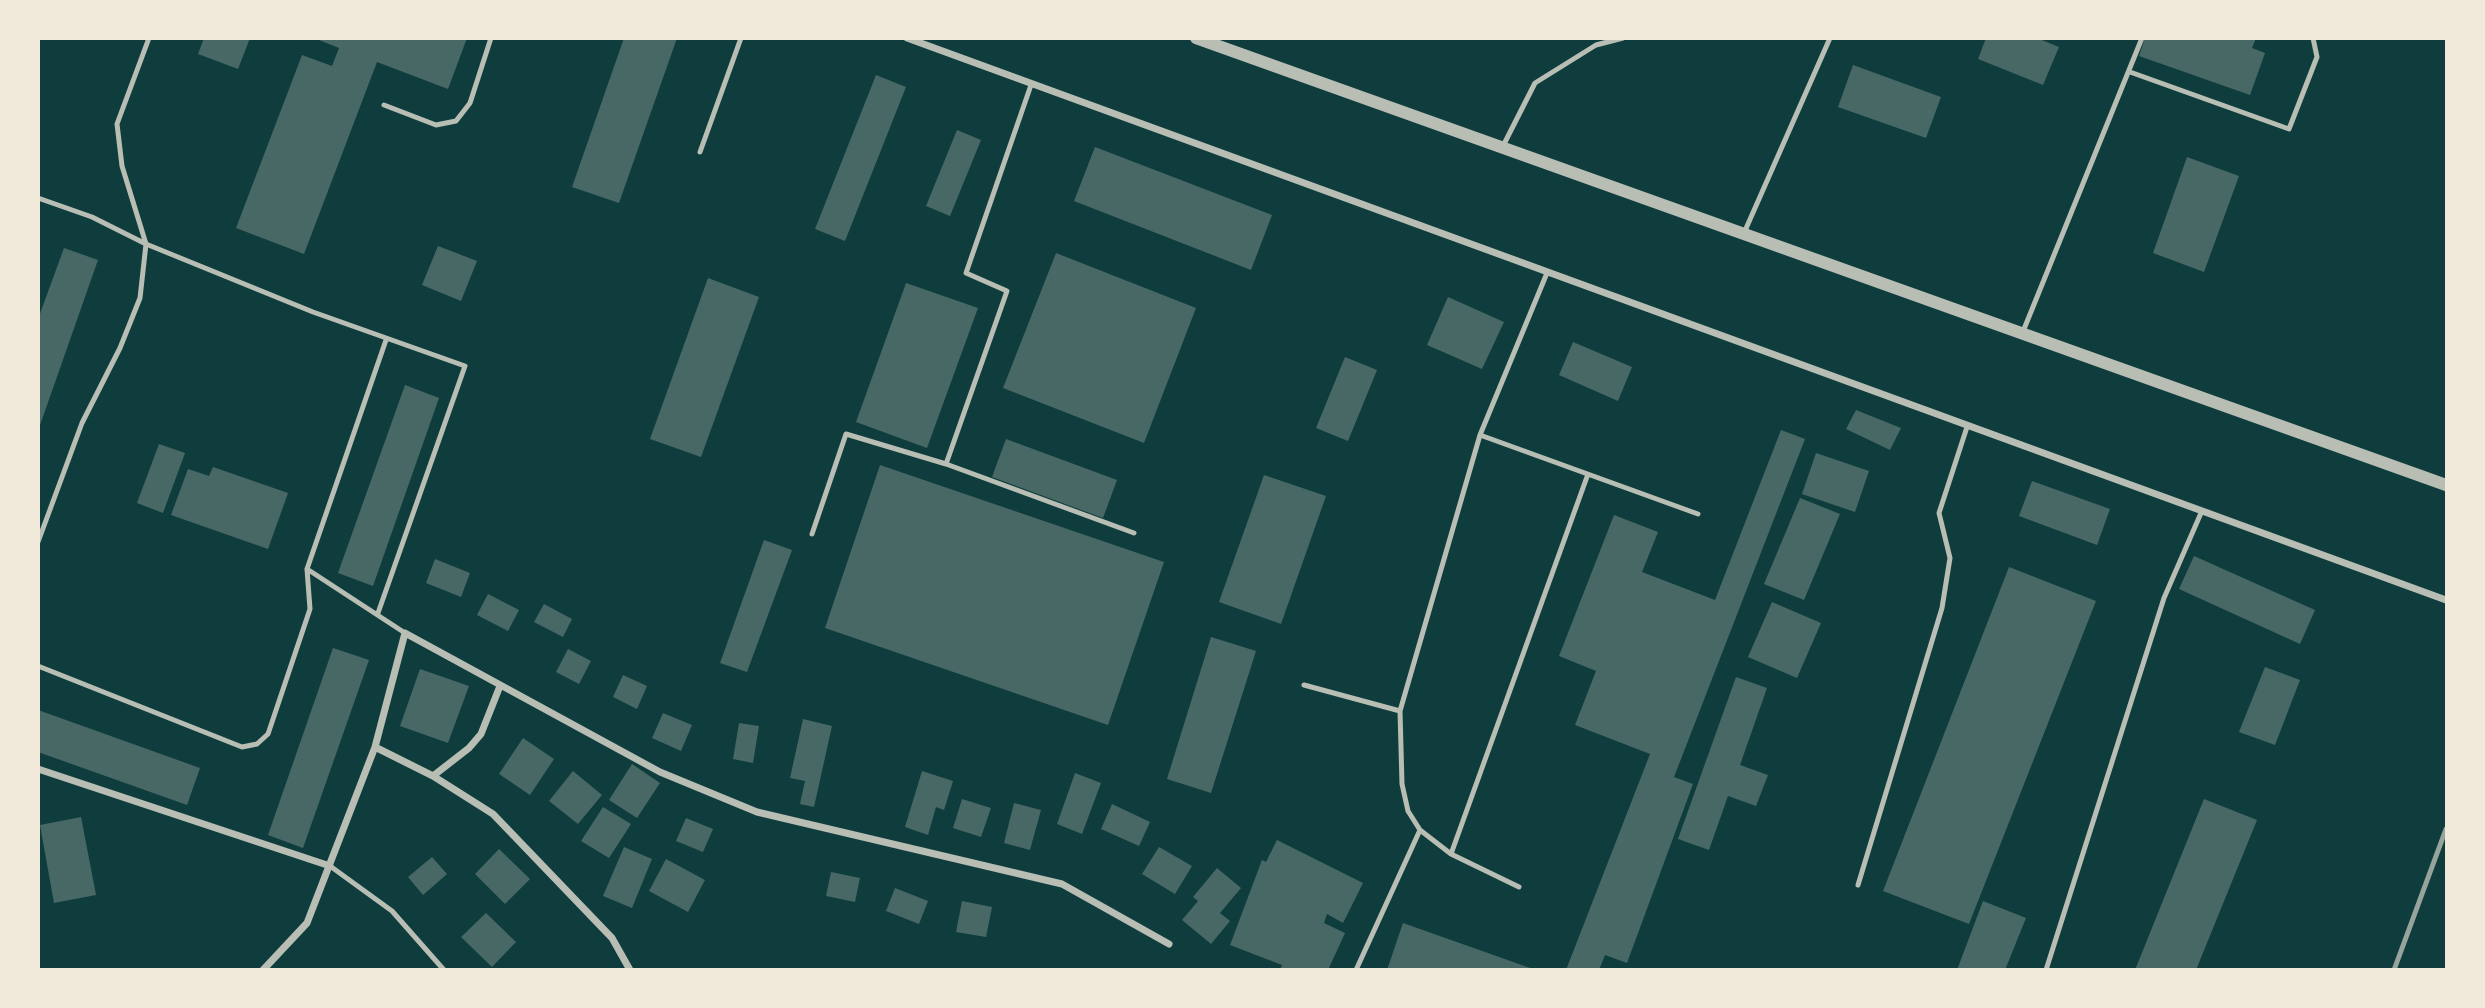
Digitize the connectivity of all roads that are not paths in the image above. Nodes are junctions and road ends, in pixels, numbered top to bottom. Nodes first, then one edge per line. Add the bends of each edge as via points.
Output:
1 (149, 38) edge
2 (491, 38) edge
3 (741, 38) edge
4 (907, 38) edge
5 (1196, 38) edge
6 (1623, 38) edge
7 (1830, 38) edge
8 (2142, 38) edge
9 (2314, 38) edge
10 (2130, 72) junction
11 (1031, 85) junction
12 (384, 105) dead end
13 (1502, 148) junction
14 (700, 152) dead end
15 (38, 198) edge
16 (1742, 235) junction
17 (146, 244) junction
18 (1547, 273) junction
19 (2022, 334) junction
20 (386, 340) junction
21 (1967, 427) junction
22 (1480, 435) junction
23 (946, 464) junction
24 (1588, 474) junction
25 (2446, 485) edge
26 (2201, 513) junction
27 (1698, 514) dead end
28 (1134, 533) dead end
29 (812, 534) dead end
30 (38, 542) edge
31 (307, 569) junction
32 (2446, 600) edge
33 (378, 613) junction
34 (405, 633) junction
35 (38, 666) edge
36 (500, 685) junction
37 (1304, 685) dead end
38 (1400, 710) junction
39 (375, 747) junction
40 (38, 769) edge
41 (433, 776) junction
42 (1420, 830) junction
43 (1451, 854) junction
44 (330, 866) junction
45 (1858, 885) dead end
46 (1518, 887) dead end
47 (1169, 944) dead end
48 (263, 970) edge
49 (444, 970) edge
50 (630, 970) edge
51 (1356, 970) edge
52 (2046, 970) edge

1 - 17 lane via 117,124 122,166
2 - 12 lane via 470,103 456,121 436,125
3 - 14 lane
4 - 11 street
5 - 13 street
6 - 13 lane via 1596,45 1535,83
7 - 16 lane
8 - 10 lane
9 - 10 lane via 2317,57 2289,129
10 - 19 lane
11 - 18 street
11 - 23 lane via 966,273 1007,291
13 - 16 street
15 - 17 lane via 92,216
16 - 19 street
17 - 20 lane
17 - 30 lane via 139,298 82,423
18 - 21 street
18 - 22 lane
19 - 25 street
20 - 31 lane
20 - 33 lane via 465,366
21 - 26 street
21 - 45 lane via 1939,513 1950,558 1942,608
22 - 24 lane
22 - 38 lane
23 - 28 lane
23 - 29 lane via 846,434
24 - 27 lane
24 - 43 lane
26 - 32 street
26 - 52 lane via 2164,598
31 - 33 lane
31 - 35 lane via 310,609 268,734 257,744 242,747
33 - 34 lane
34 - 36 street
34 - 39 street
36 - 41 street via 481,734
36 - 47 street via 660,772 757,812 1062,884
37 - 38 lane
38 - 42 lane via 1402,785 1408,811
39 - 41 street
39 - 44 street
40 - 44 street
41 - 50 street via 493,814 612,938
42 - 43 lane
42 - 51 lane
43 - 46 lane
44 - 48 street via 307,923
44 - 49 lane via 392,911

